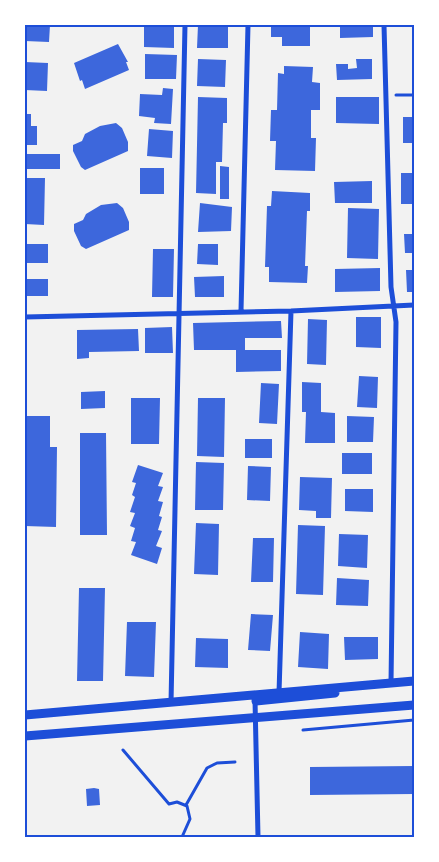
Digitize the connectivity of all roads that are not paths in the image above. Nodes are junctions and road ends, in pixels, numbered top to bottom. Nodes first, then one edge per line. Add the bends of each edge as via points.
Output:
1 (186, 25) edge
2 (248, 25) edge
3 (384, 25) edge
4 (394, 305) junction
5 (414, 305) edge
6 (240, 311) junction
7 (291, 311) junction
8 (180, 313) junction
9 (25, 317) edge
10 (414, 681) edge
11 (391, 683) junction
12 (350, 686) junction
13 (279, 693) junction
14 (255, 698) junction
15 (171, 703) junction
16 (414, 705) edge
17 (25, 715) edge
18 (256, 717) junction
19 (25, 736) edge
20 (258, 837) edge

1 - 8 street
2 - 6 street
3 - 4 street
4 - 5 street
4 - 7 street
4 - 11 street
6 - 7 street
6 - 8 street
7 - 13 street
8 - 9 street
8 - 15 street
10 - 11 street
11 - 12 street
12 - 13 street
12 - 14 street via 348,690 322,695
13 - 14 street
14 - 15 street
14 - 18 street
15 - 17 street
16 - 18 street
18 - 19 street
18 - 20 street

